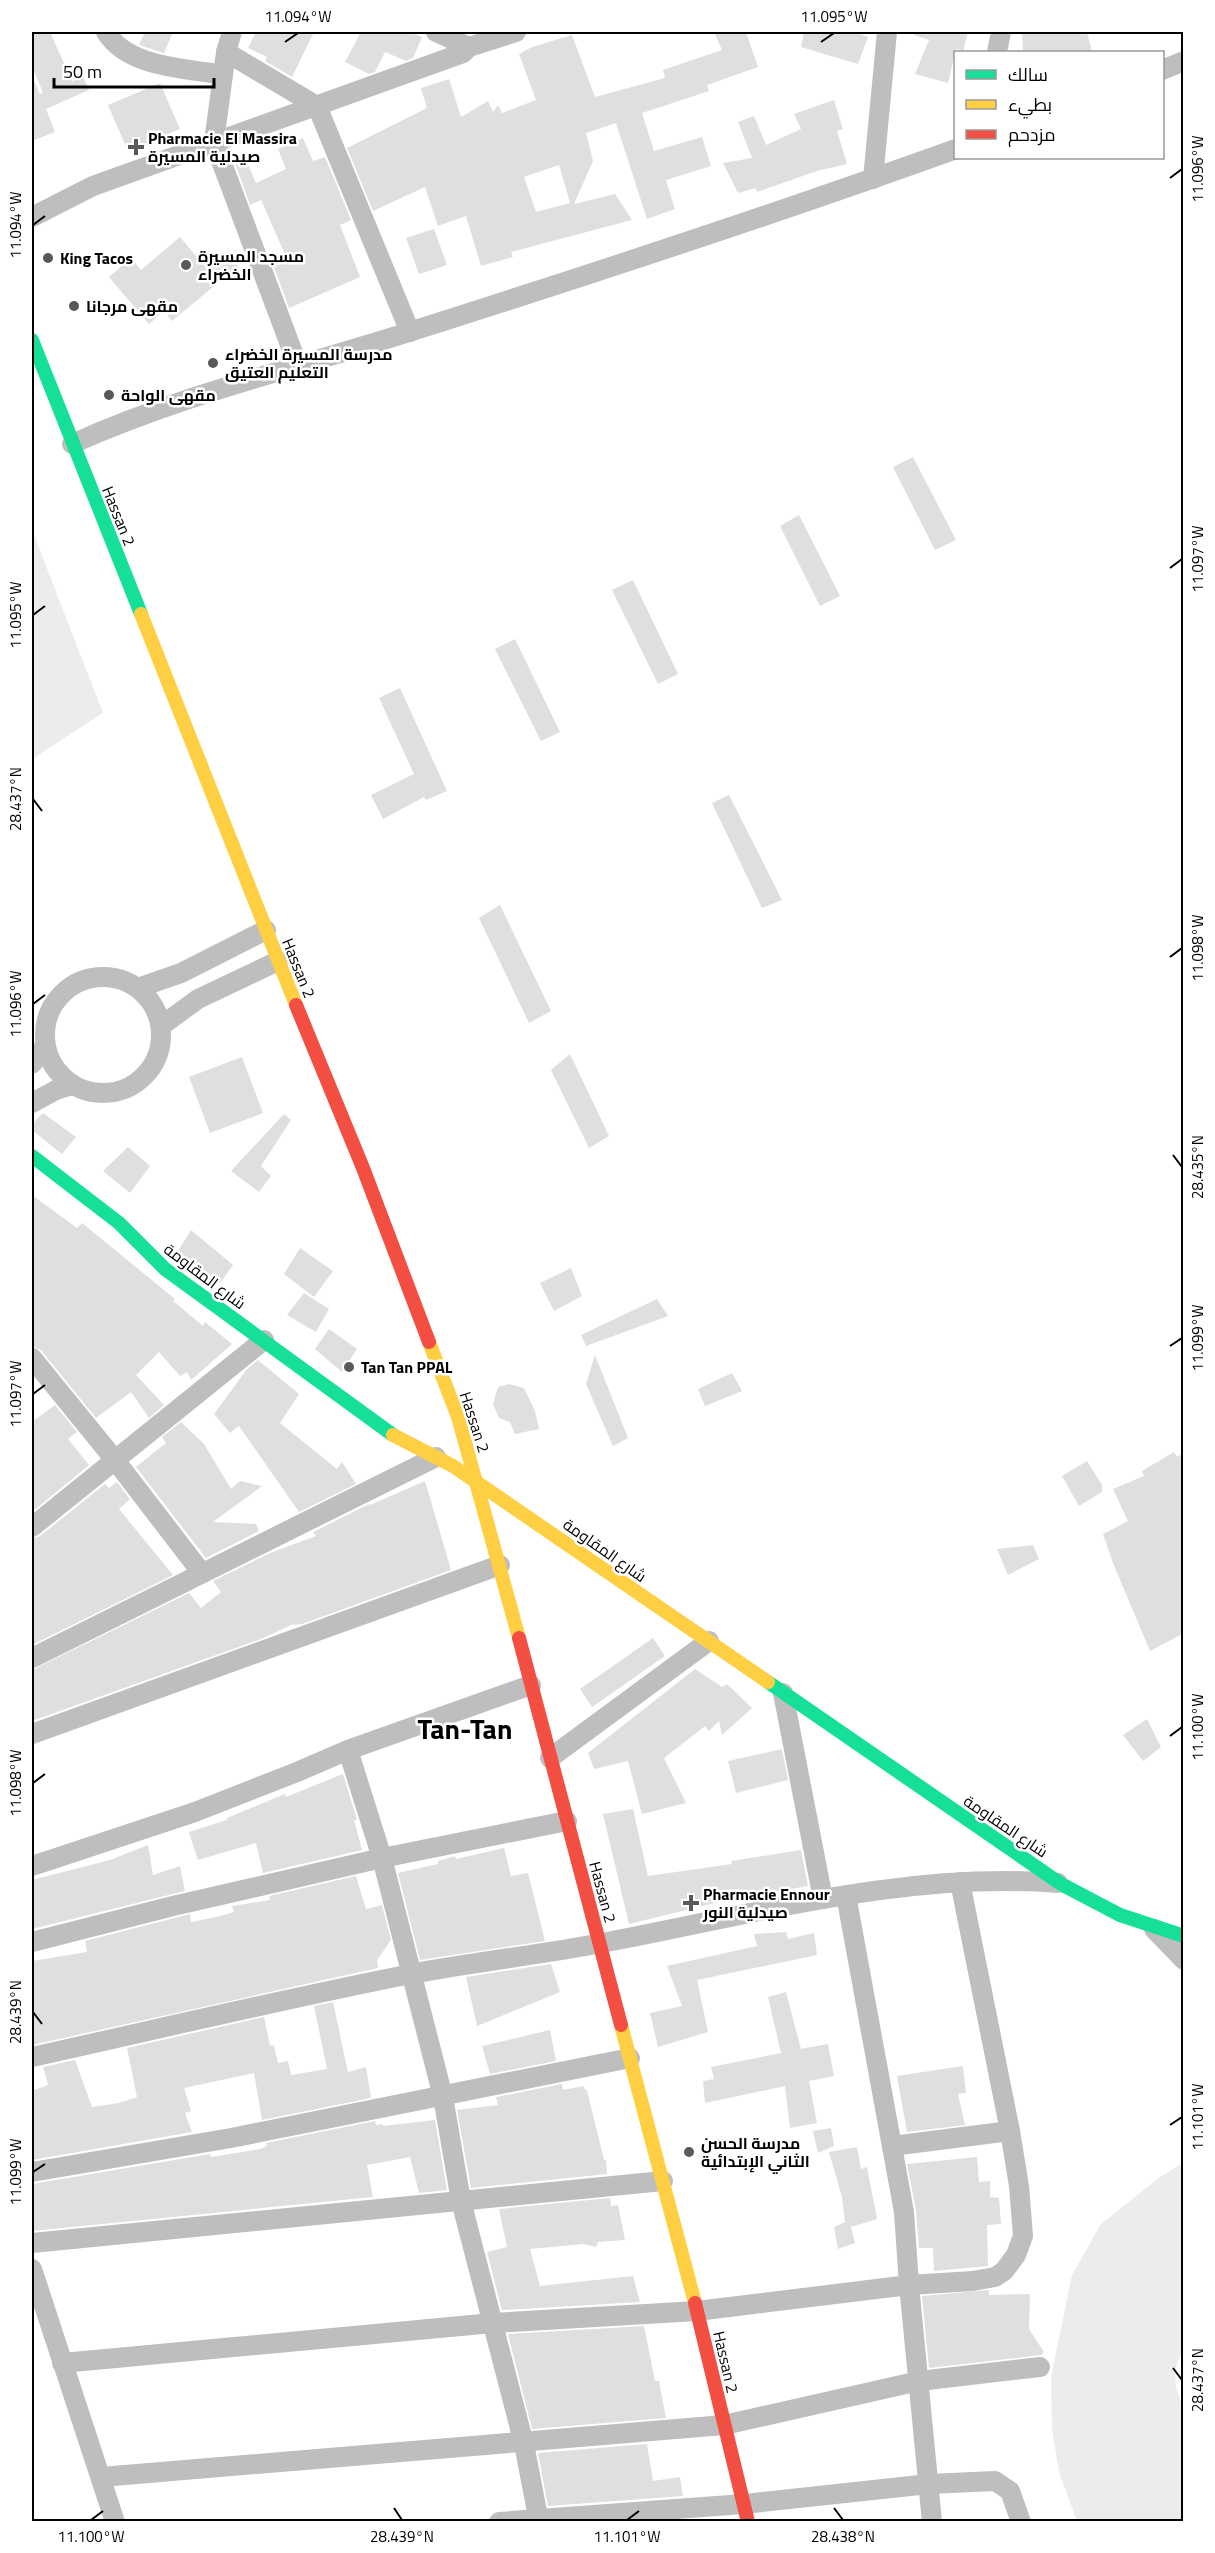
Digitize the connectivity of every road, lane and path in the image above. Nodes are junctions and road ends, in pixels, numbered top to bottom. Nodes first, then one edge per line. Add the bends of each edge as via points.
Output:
1 (106, 32) edge
2 (232, 32) edge
3 (436, 32) edge
4 (516, 32) edge
5 (887, 32) edge
6 (1001, 32) edge
7 (469, 47) junction
8 (997, 51) edge
9 (226, 52) junction
10 (1184, 62) edge
11 (1164, 69) edge
12 (223, 75) junction
13 (317, 106) junction
14 (214, 142) junction
15 (954, 150) edge
16 (873, 179) junction
17 (32, 217) edge
18 (410, 332) junction
19 (32, 340) edge
20 (298, 366) junction
21 (72, 444) junction
22 (266, 930) junction
23 (278, 961) junction
24 (138, 988) junction
25 (161, 1026) junction
26 (45, 1046) junction
27 (32, 1064) edge
28 (72, 1085) junction
29 (32, 1103) edge
30 (35, 1163) edge
31 (264, 1340) junction
32 (32, 1358) edge
33 (436, 1457) junction
34 (116, 1460) junction
35 (477, 1482) junction
36 (32, 1527) edge
37 (500, 1565) junction
38 (201, 1572) junction
39 (709, 1641) junction
40 (32, 1658) edge
41 (531, 1685) junction
42 (783, 1693) junction
43 (32, 1734) edge
44 (348, 1750) junction
45 (550, 1758) junction
46 (567, 1821) junction
47 (382, 1858) junction
48 (32, 1866) edge
49 (960, 1881) junction
50 (1061, 1884) junction
51 (846, 1895) junction
52 (823, 1899) junction
53 (1154, 1929) junction
54 (1184, 1936) edge
55 (32, 1942) edge
56 (600, 1944) junction
57 (1184, 1960) edge
58 (411, 1974) junction
59 (32, 2057) edge
60 (630, 2058) junction
61 (443, 2097) junction
62 (1010, 2131) junction
63 (892, 2146) junction
64 (32, 2172) edge
65 (663, 2181) junction
66 (461, 2201) junction
67 (32, 2243) edge
68 (32, 2269) edge
69 (909, 2285) junction
70 (697, 2311) junction
71 (493, 2323) junction
72 (62, 2363) junction
73 (1040, 2367) dead end
74 (919, 2381) junction
75 (724, 2426) junction
76 (524, 2444) junction
77 (101, 2477) junction
78 (929, 2484) junction
79 (746, 2513) edge
80 (539, 2521) edge
81 (114, 2522) edge
82 (499, 2522) edge
83 (932, 2522) edge
84 (1021, 2522) edge

1 - 12 street via 135,56
2 - 9 street
3 - 7 street
4 - 7 street
5 - 16 street
6 - 8 street
7 - 13 street via 464,53
9 - 12 street
9 - 13 street
10 - 11 street
12 - 14 street
13 - 14 street
13 - 18 street
14 - 17 street via 93,186
14 - 20 street
15 - 16 street
16 - 18 street
18 - 20 street
19 - 21 main road, Hassan 2
20 - 21 street via 167,405
21 - 22 main road, Hassan 2
22 - 23 main road, Hassan 2
22 - 24 street via 181,973
23 - 25 street via 198,999
23 - 35 main road, Hassan 2 via 434,1352
24 - 25 street via 157,1011
24 - 26 street via 105,976 72,985 49,1011
25 - 28 street via 161,1045 155,1063 128,1089 109,1094
26 - 27 street
26 - 28 street via 55,1068
28 - 29 street
30 - 31 main road, شارع المقاومة via 119,1222 165,1269
31 - 33 main road, شارع المقاومة via 388,1432
31 - 34 street
32 - 34 street
33 - 35 main road, شارع المقاومة
33 - 38 street
34 - 36 street
34 - 38 street
35 - 37 main road, Hassan 2
35 - 39 main road, شارع المقاومة
37 - 41 main road, Hassan 2
37 - 43 street
38 - 40 street
39 - 42 main road, شارع المقاومة
39 - 45 street
41 - 44 street
41 - 45 main road, Hassan 2
42 - 50 main road, شارع المقاومة
42 - 52 street
44 - 47 street
44 - 48 street via 195,1812
45 - 46 main road, Hassan 2
46 - 47 street
46 - 56 main road, Hassan 2
47 - 55 street
47 - 58 street
49 - 50 street
49 - 51 street
49 - 62 street
50 - 53 main road, شارع المقاومة
51 - 52 street
51 - 63 street
52 - 56 street
53 - 54 main road, شارع المقاومة
53 - 57 street
56 - 58 street
56 - 60 main road, Hassan 2
58 - 59 street
58 - 61 street
60 - 61 street
60 - 65 main road, Hassan 2
61 - 64 street
61 - 66 street
62 - 63 street
62 - 69 street via 1023,2236 1016,2255 995,2277
63 - 69 street via 904,2212
65 - 66 street
65 - 70 main road, Hassan 2
66 - 67 street
66 - 71 street
68 - 72 street
69 - 70 street
69 - 74 street
70 - 71 street
70 - 75 main road, Hassan 2
71 - 72 street
71 - 76 street
72 - 77 street
73 - 74 street
74 - 75 street
74 - 78 street
75 - 76 street
75 - 79 main road, Hassan 2
76 - 77 street
76 - 80 street
77 - 81 street
78 - 79 street
78 - 83 street
78 - 84 street via 995,2481 1010,2491
79 - 80 street
80 - 82 street

